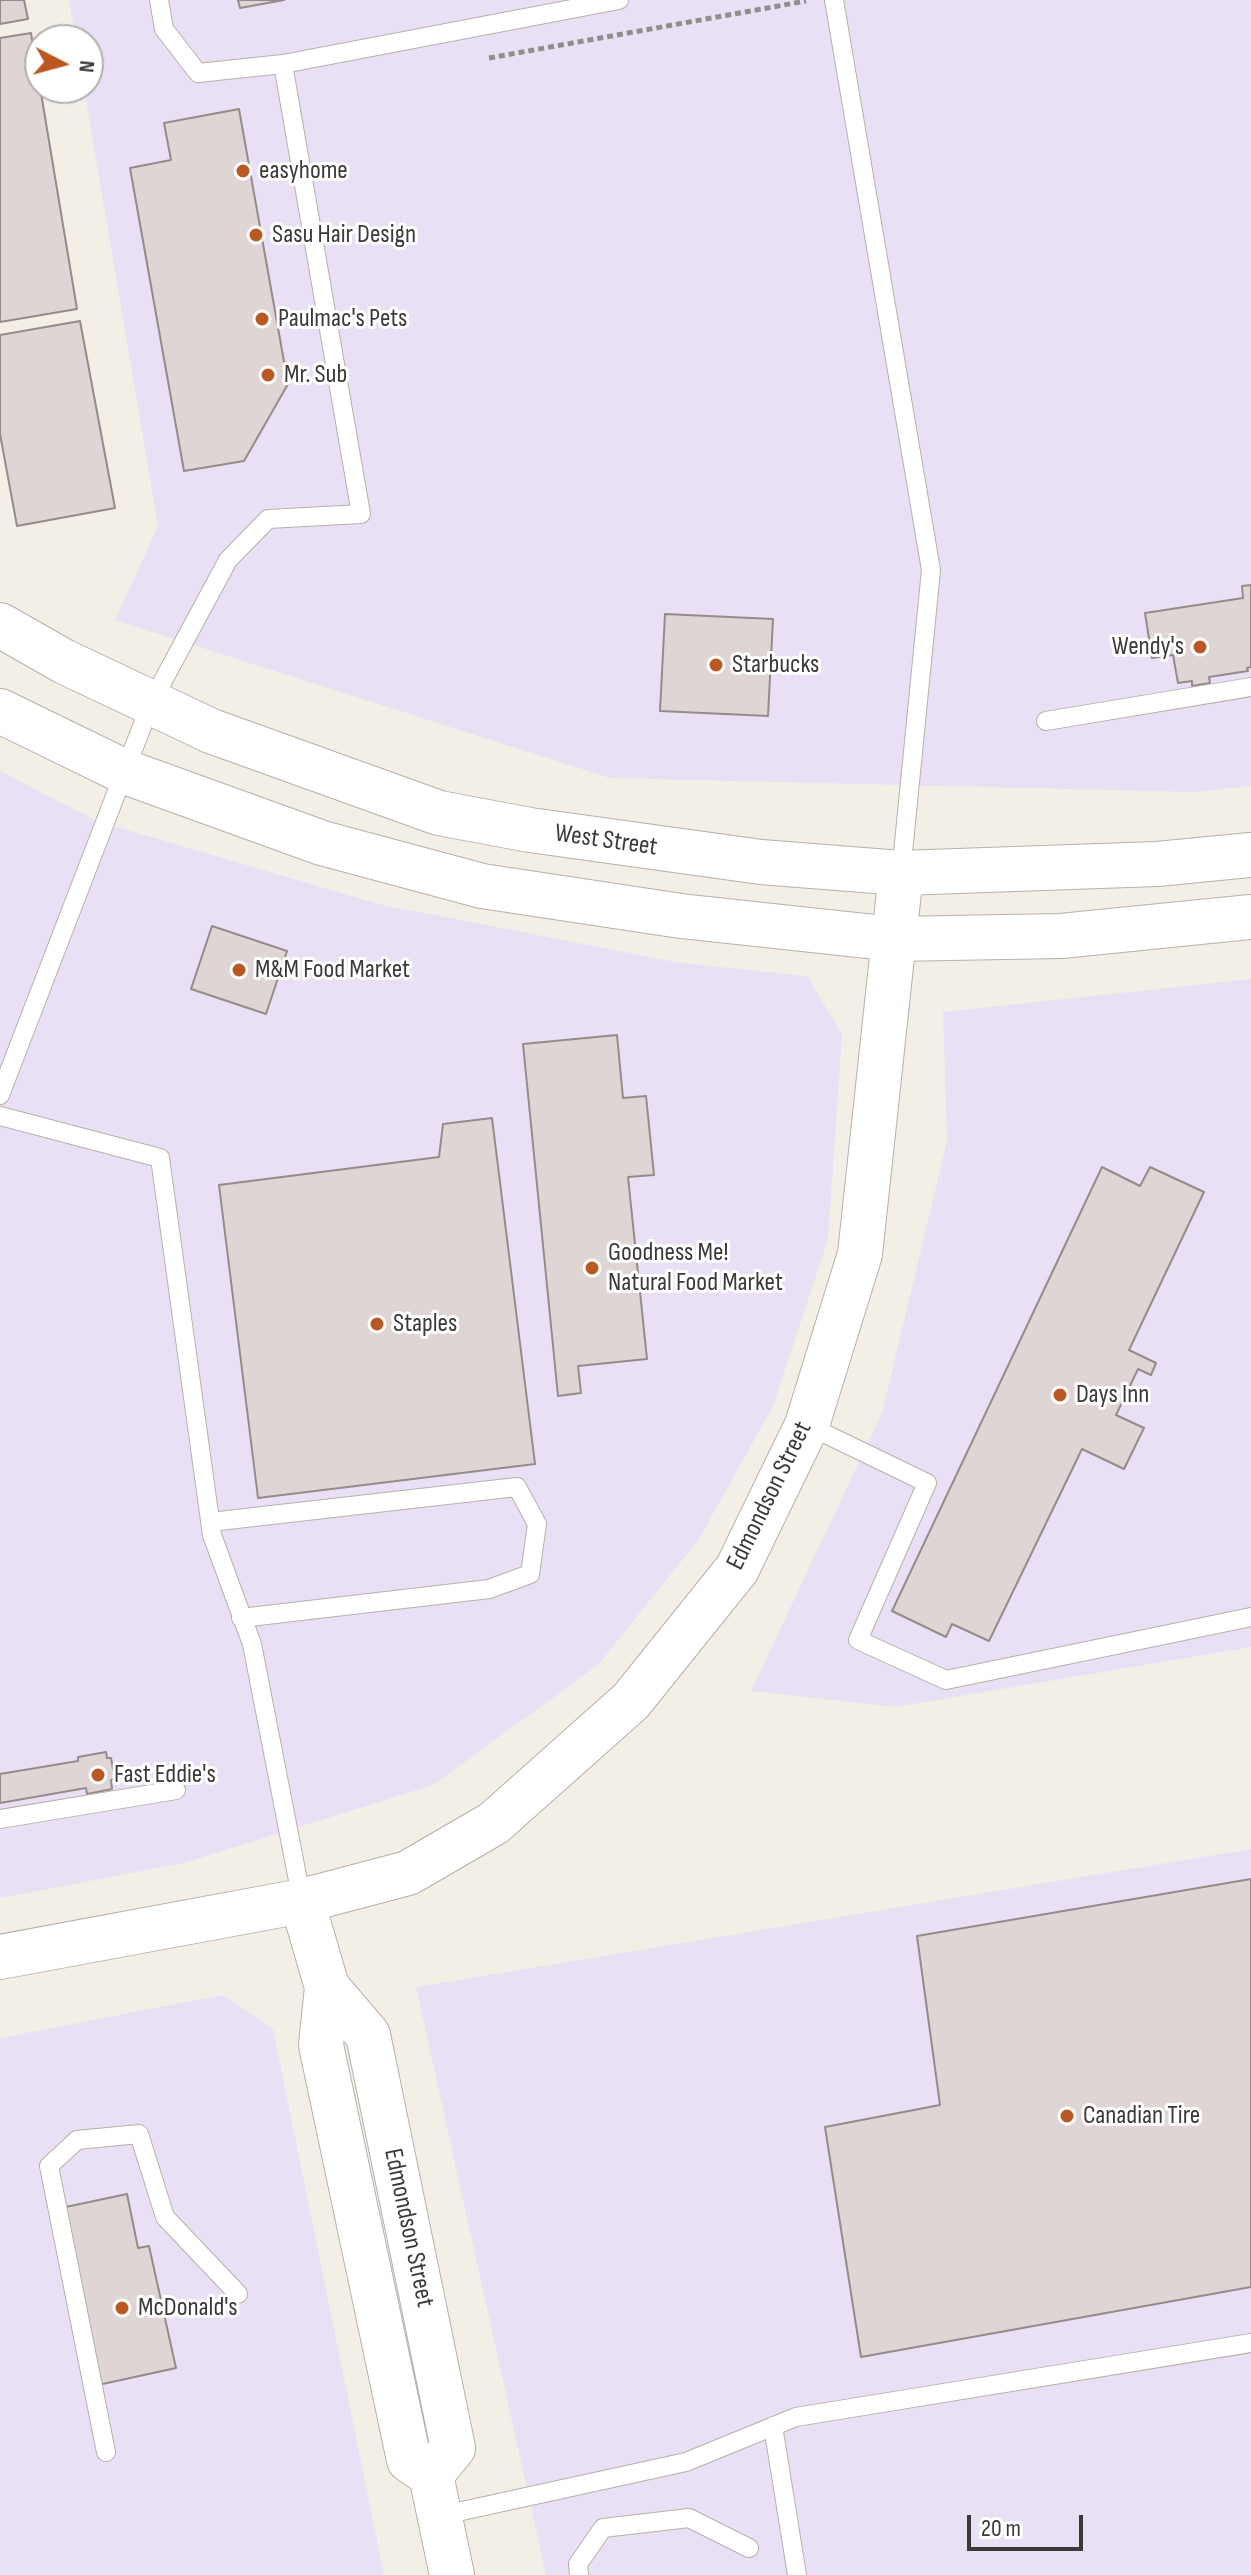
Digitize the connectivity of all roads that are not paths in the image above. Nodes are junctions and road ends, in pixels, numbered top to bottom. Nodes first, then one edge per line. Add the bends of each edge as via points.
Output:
1 (159, 0) edge
2 (619, 0) edge
3 (834, 0) edge
4 (283, 64) junction
5 (0, 625) edge
6 (1251, 687) edge
7 (151, 703) junction
8 (0, 711) edge
9 (1046, 721) dead end
10 (123, 771) junction
11 (1251, 855) edge
12 (901, 873) junction
13 (1251, 917) edge
14 (894, 939) junction
15 (0, 1095) edge
16 (0, 1116) edge
17 (807, 1425) junction
18 (210, 1522) junction
19 (1251, 1617) edge
20 (241, 1618) junction
21 (176, 1790) dead end
22 (0, 1819) edge
23 (302, 1901) junction
24 (0, 1957) edge
25 (238, 2294) dead end
26 (1251, 2343) edge
27 (773, 2426) junction
28 (106, 2452) dead end
29 (435, 2495) junction
30 (749, 2548) dead end
31 (452, 2575) edge
32 (579, 2575) edge
33 (797, 2575) edge

1 - 4 lane via 164,29 198,73
2 - 4 lane
3 - 12 lane via 931,570
4 - 7 lane via 361,514 268,519 228,560
5 - 7 main road, West Street
6 - 9 lane
7 - 10 lane
7 - 12 main road, West Street via 211,731 439,813 626,845
8 - 10 main road
10 - 14 main road via 322,843 482,886 681,916
10 - 15 lane
11 - 12 main road, West Street via 1157,864
12 - 14 main road, Edmondson Street
13 - 14 main road via 1061,936
14 - 17 main road, Edmondson Street via 860,1254
16 - 18 lane via 160,1158
17 - 19 lane via 927,1483 858,1640 946,1680
17 - 23 main road, Edmondson Street via 737,1569 631,1701 494,1823 408,1873
18 - 20 lane
18 - 20 lane via 517,1487 537,1524 530,1574 489,1589
20 - 23 lane via 252,1644
21 - 22 lane
23 - 24 main road, Edmondson Street
23 - 29 main road, Edmondson Street via 327,1987 321,2045 409,2460
25 - 28 lane via 165,2217 139,2134 77,2140 49,2166
26 - 27 lane via 796,2417
27 - 29 lane via 686,2462
27 - 33 lane
29 - 31 main road, Edmondson Street
30 - 32 lane via 689,2518 603,2528 578,2564

